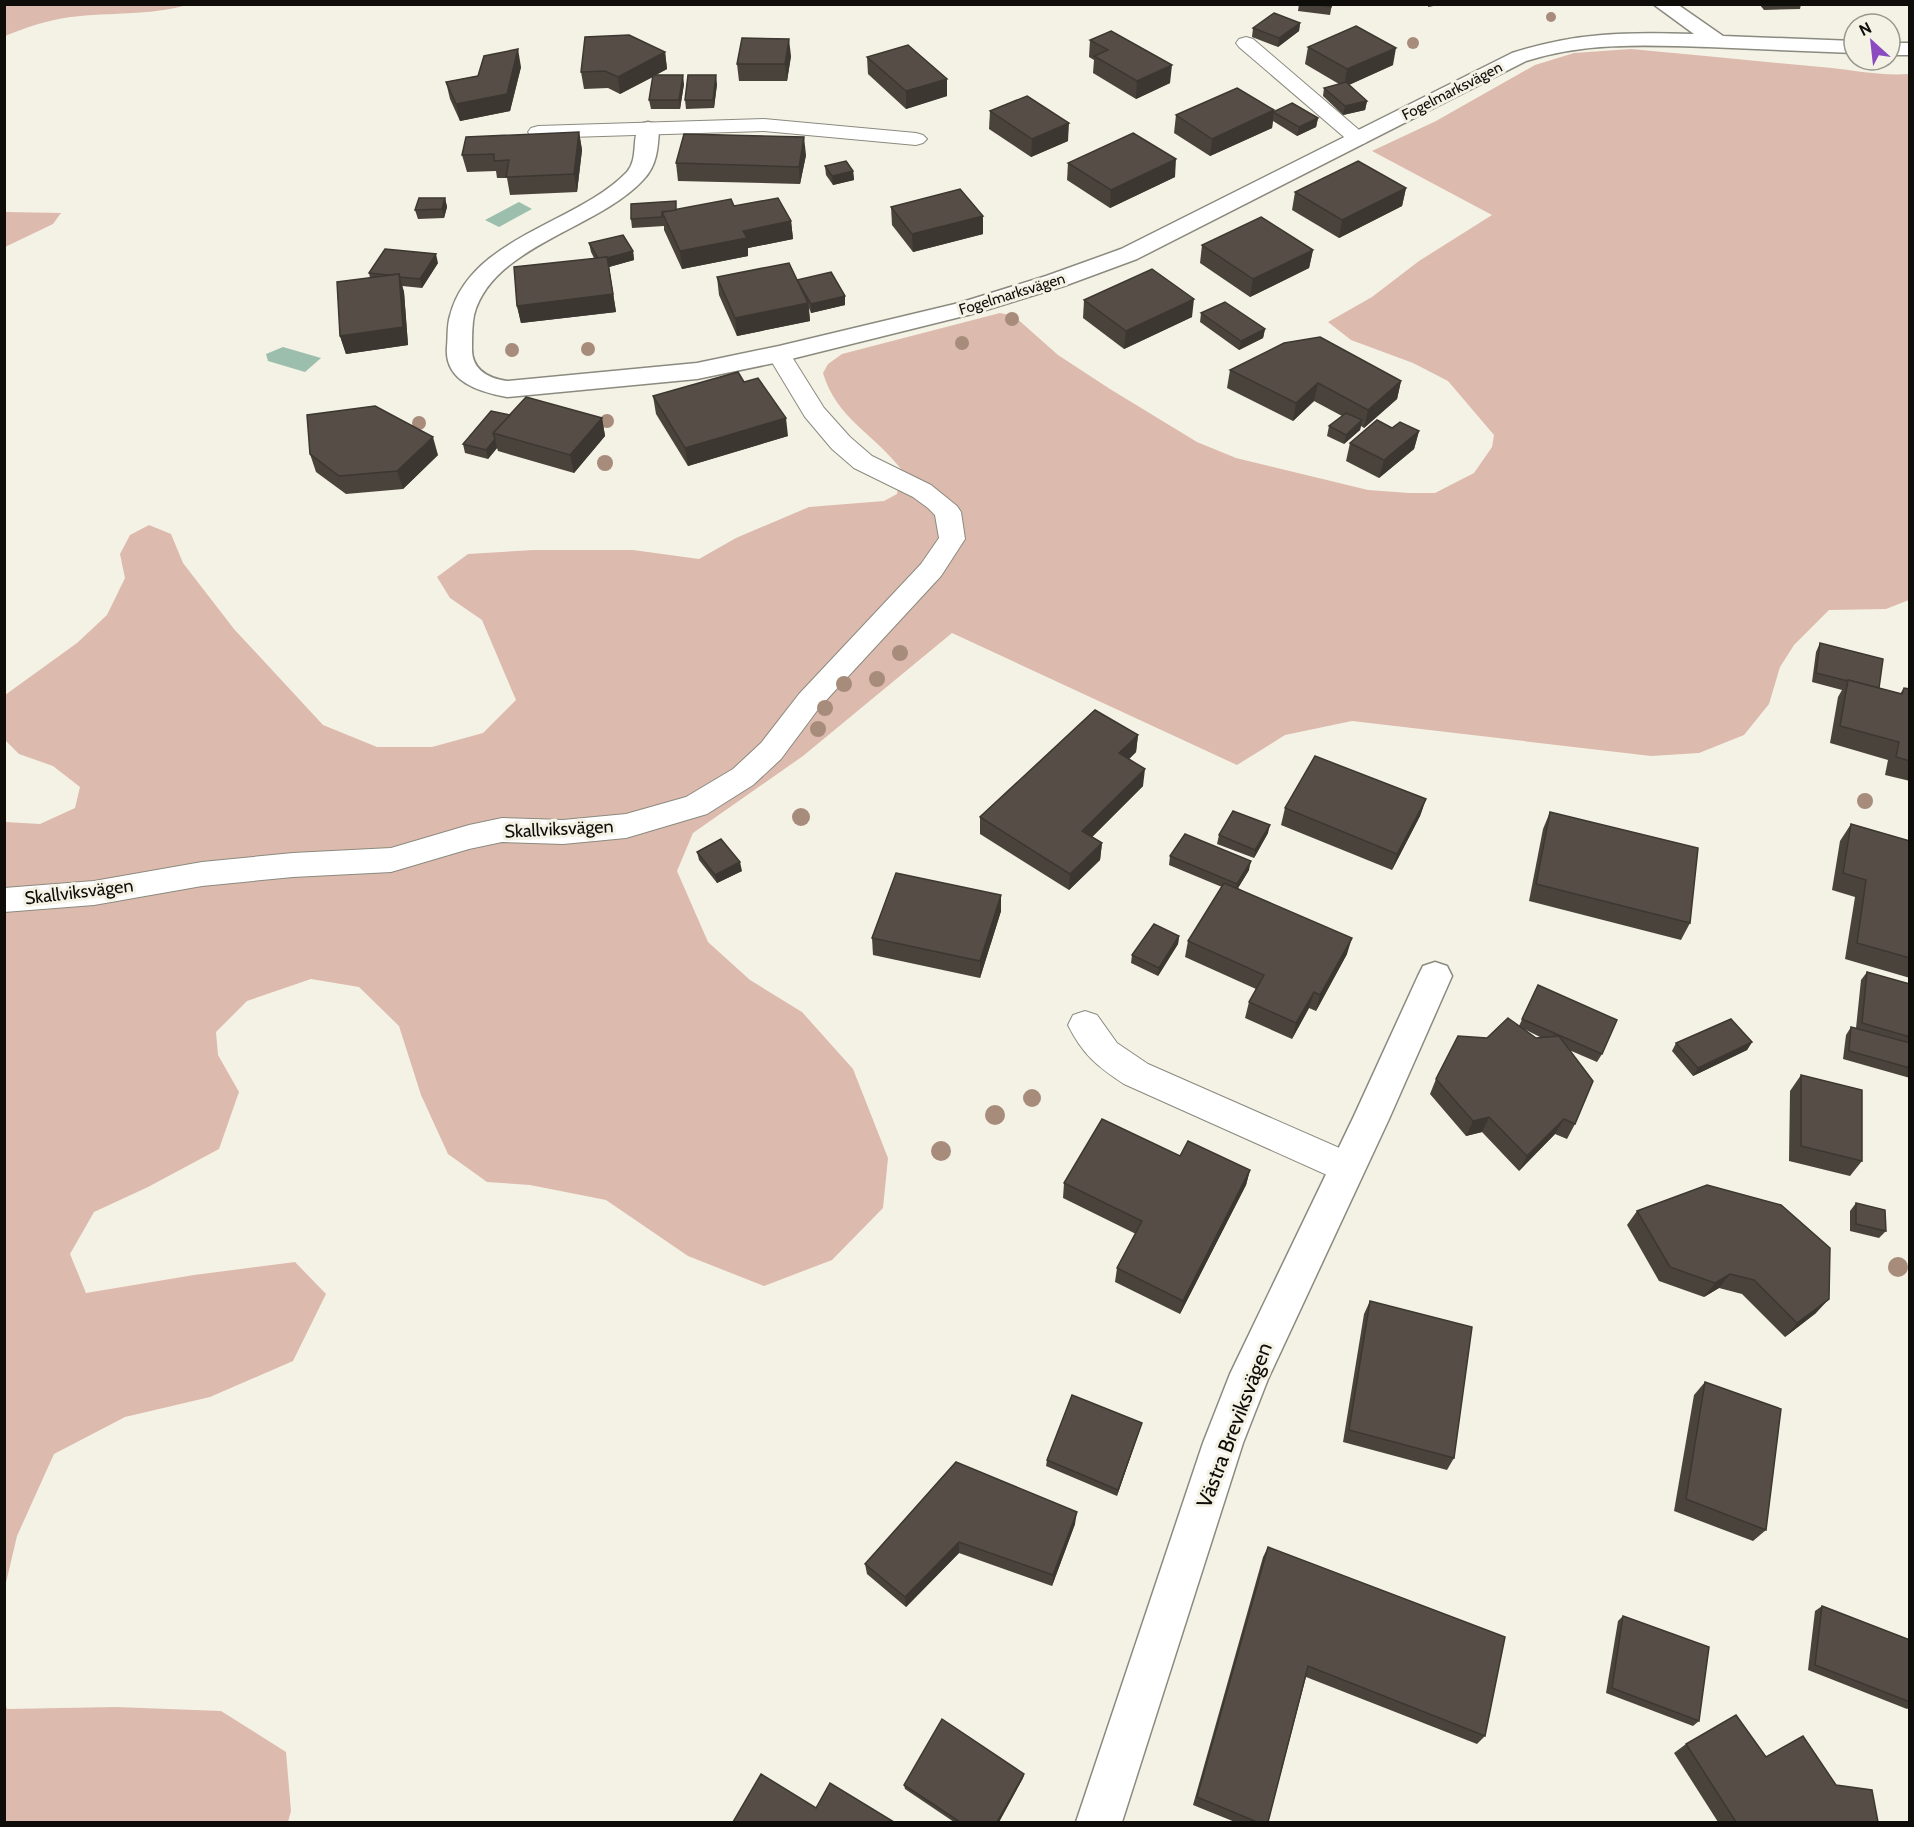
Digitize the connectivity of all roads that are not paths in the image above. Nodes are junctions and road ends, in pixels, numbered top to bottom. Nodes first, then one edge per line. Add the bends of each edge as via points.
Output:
1 (1662, 4) edge
2 (1718, 41) junction
3 (1246, 43) dead end
4 (1842, 46) edge
5 (648, 129) junction
6 (538, 132) edge
7 (916, 139) dead end
8 (1358, 139) junction
9 (779, 354) junction
10 (4, 900) edge
11 (1435, 976) dead end
12 (1085, 1025) dead end
13 (1348, 1168) junction
14 (1099, 1822) edge

1 - 2 street
2 - 4 street, Fogelmarksvägen
2 - 8 street, Fogelmarksvägen via 1625,38 1587,40 1544,49 1519,57
3 - 8 lane
5 - 6 lane
5 - 7 lane via 764,125
5 - 9 street, Fogelmarksvägen via 645,159 625,186 487,271 464,310 458,340 459,361 464,370 485,386 507,389 697,371
8 - 9 street, Fogelmarksvägen via 1129,254 1093,268 967,308
9 - 10 lane, Skallviksvägen via 814,412 841,443 863,462 922,491 948,512 952,539 931,570 809,701 771,750 735,783 696,806 626,826 563,832 502,831 390,860 214,873 94,893
11 - 13 street, Västra Breviksvägen
12 - 13 lane via 1105,1053 1136,1074
13 - 14 street, Västra Breviksvägen via 1250,1374 1223,1443

